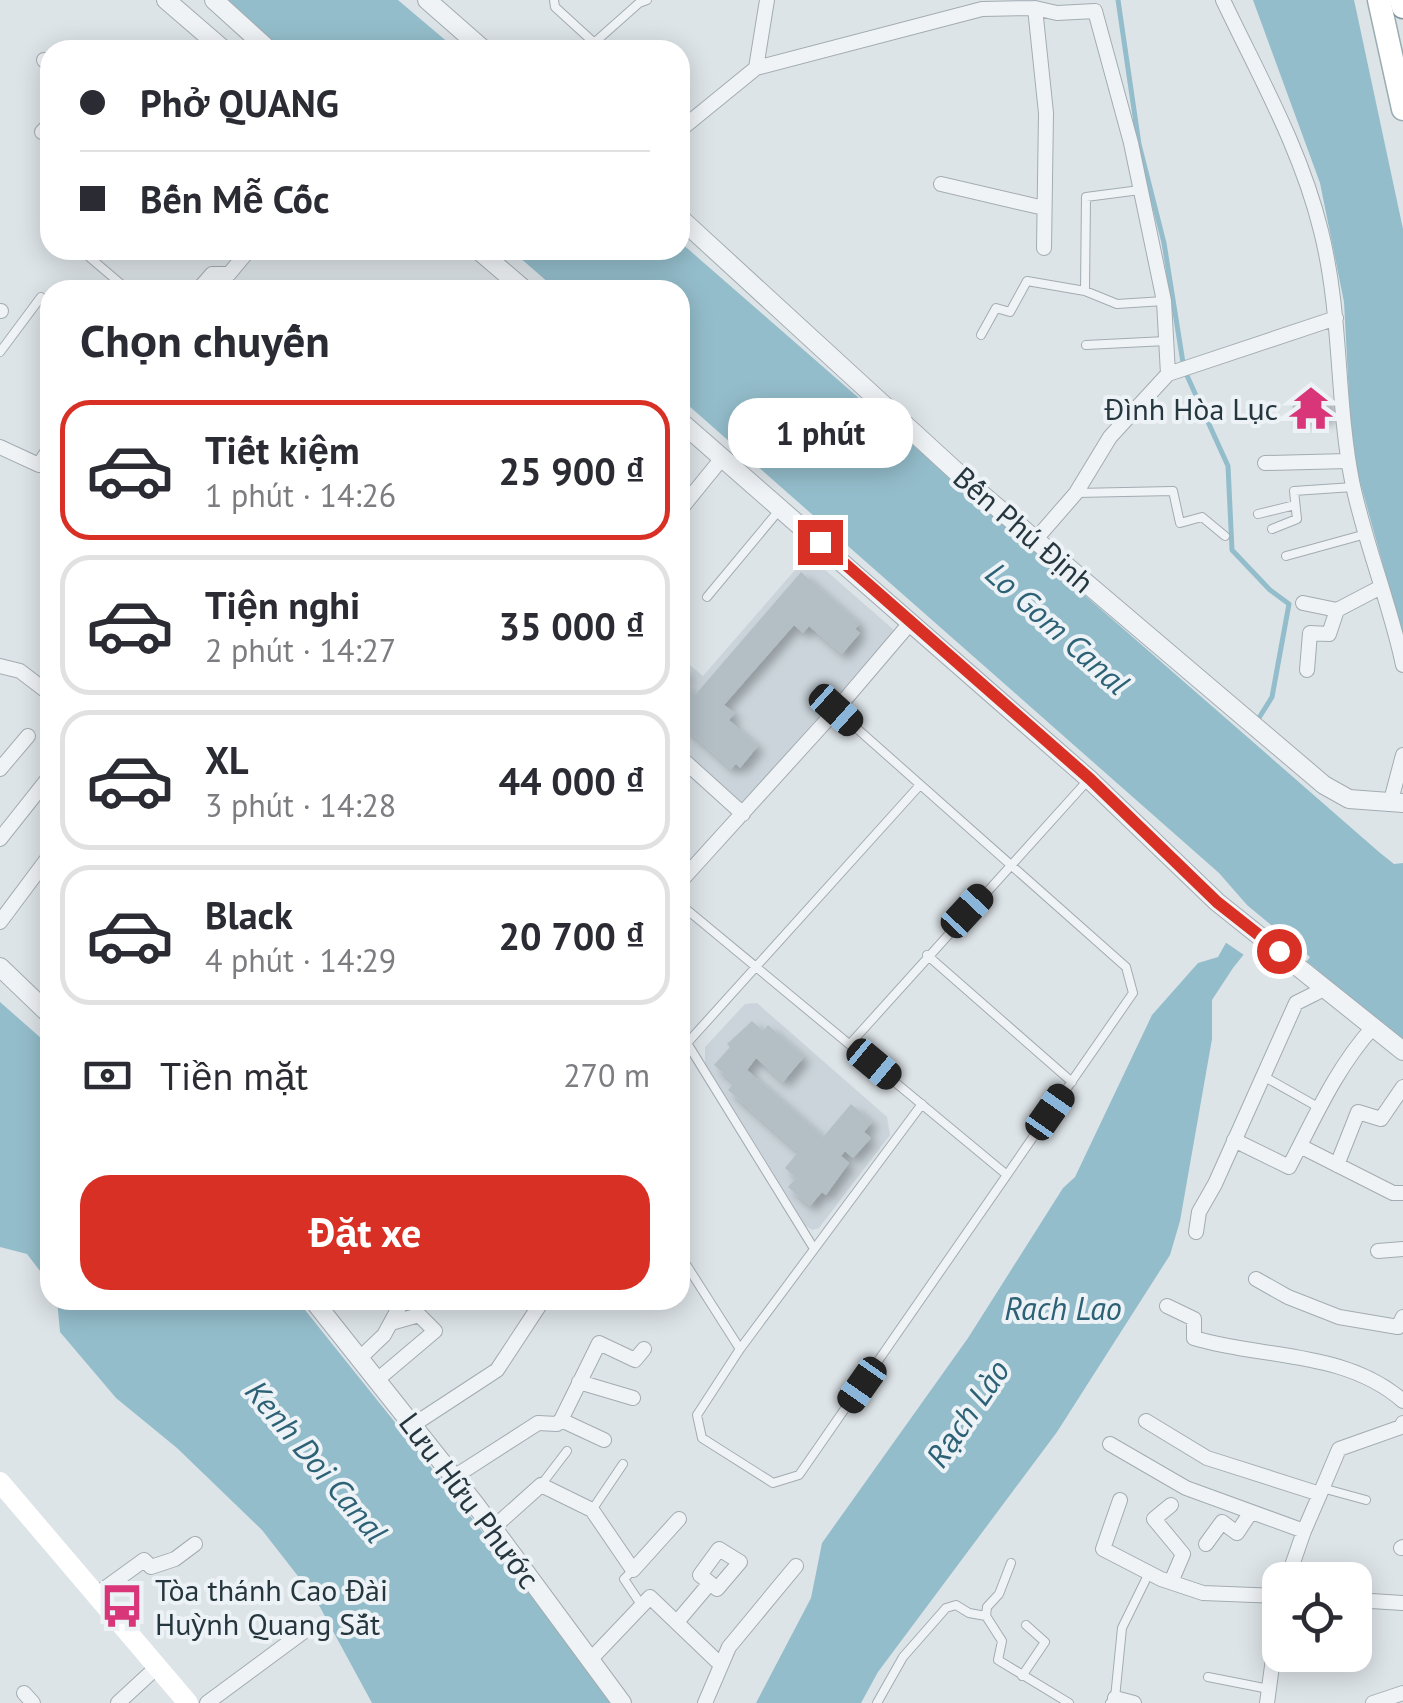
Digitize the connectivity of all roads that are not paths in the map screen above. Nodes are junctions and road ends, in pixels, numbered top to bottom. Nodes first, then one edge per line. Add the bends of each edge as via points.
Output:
1 (166, 0) edge
2 (214, 0) edge
3 (427, 0) edge
4 (554, 0) edge
5 (647, 0) edge
6 (767, 0) edge
7 (1222, 0) edge
8 (1379, 0) edge
9 (1035, 8) junction
10 (212, 40) edge
11 (259, 40) edge
12 (473, 40) edge
13 (591, 40) edge
14 (597, 40) edge
15 (756, 68) junction
16 (1403, 109) edge
17 (690, 122) edge
18 (941, 184) dead end
19 (1140, 190) junction
20 (1044, 208) junction
21 (690, 227) edge
22 (1044, 248) dead end
23 (93, 260) edge
24 (240, 260) edge
25 (490, 260) edge
26 (116, 280) edge
27 (207, 280) edge
28 (513, 280) edge
29 (1085, 291) junction
30 (40, 298) edge
31 (1164, 301) junction
32 (1336, 318) junction
33 (981, 334) dead end
34 (1166, 340) junction
35 (1086, 344) dead end
36 (0, 352) edge
37 (1168, 374) junction
38 (690, 429) edge
39 (0, 447) edge
40 (723, 457) junction
41 (1348, 461) junction
42 (1265, 464) dead end
43 (40, 466) edge
44 (1354, 486) junction
45 (1076, 493) junction
46 (690, 498) edge
47 (1296, 505) junction
48 (780, 508) junction
49 (1258, 514) dead end
50 (1272, 530) dead end
51 (1366, 534) junction
52 (1225, 536) dead end
53 (1036, 539) junction
54 (1286, 556) dead end
55 (1381, 587) junction
56 (707, 596) dead end
57 (1303, 603) dead end
58 (1337, 610) junction
59 (910, 622) junction
60 (1403, 665) edge
61 (0, 666) edge
62 (1307, 670) dead end
63 (40, 686) edge
64 (836, 710) junction
65 (28, 736) dead end
66 (1403, 755) edge
67 (690, 766) edge
68 (0, 769) edge
69 (1090, 779) junction
70 (920, 785) junction
71 (40, 788) edge
72 (1396, 803) edge
73 (743, 814) junction
74 (0, 839) edge
75 (1010, 865) junction
76 (40, 868) edge
77 (690, 871) edge
78 (690, 912) edge
79 (0, 922) edge
80 (928, 955) junction
81 (0, 967) edge
82 (756, 967) junction
83 (1326, 988) junction
84 (40, 1006) edge
85 (1374, 1026) junction
86 (690, 1040) edge
87 (850, 1044) junction
88 (690, 1048) edge
89 (1403, 1051) edge
90 (1263, 1076) junction
91 (1072, 1082) junction
92 (1403, 1087) edge
93 (922, 1104) junction
94 (1318, 1107) junction
95 (1234, 1140) junction
96 (1300, 1146) junction
97 (1337, 1165) junction
98 (1007, 1175) junction
99 (1403, 1192) edge
100 (1196, 1232) dead end
101 (813, 1247) junction
102 (1403, 1248) edge
103 (1378, 1251) dead end
104 (690, 1271) edge
105 (1256, 1278) dead end
106 (1167, 1306) dead end
107 (322, 1310) edge
108 (398, 1310) edge
109 (536, 1310) edge
110 (1403, 1317) edge
111 (391, 1323) junction
112 (644, 1349) dead end
113 (740, 1349) junction
114 (360, 1358) junction
115 (377, 1380) junction
116 (579, 1382) junction
117 (633, 1398) dead end
118 (1403, 1401) edge
119 (561, 1420) junction
120 (1146, 1421) dead end
121 (413, 1425) junction
122 (1403, 1427) edge
123 (604, 1440) dead end
124 (1110, 1444) dead end
125 (567, 1451) dead end
126 (623, 1464) dead end
127 (454, 1477) junction
128 (0, 1482) edge
129 (541, 1486) junction
130 (1321, 1491) junction
131 (1120, 1500) dead end
132 (1366, 1500) dead end
133 (1171, 1505) dead end
134 (592, 1510) junction
135 (1250, 1512) junction
136 (679, 1520) dead end
137 (493, 1528) junction
138 (1304, 1531) junction
139 (195, 1544) dead end
140 (1206, 1544) dead end
141 (1293, 1562) edge
142 (1011, 1563) dead end
143 (796, 1566) dead end
144 (634, 1570) junction
145 (1149, 1572) junction
146 (1171, 1582) junction
147 (710, 1583) dead end
148 (97, 1594) junction
149 (1262, 1595) edge
150 (1372, 1601) edge
151 (1403, 1603) edge
152 (642, 1606) junction
153 (986, 1616) junction
154 (676, 1622) junction
155 (1026, 1625) dead end
156 (302, 1632) dead end
157 (590, 1660) junction
158 (721, 1665) junction
159 (158, 1667) junction
160 (1022, 1676) junction
161 (1208, 1677) dead end
162 (1403, 1693) edge
163 (1268, 1696) edge
164 (1113, 1701) edge
165 (118, 1703) edge
166 (188, 1703) edge
167 (207, 1703) edge
168 (622, 1703) edge
169 (705, 1703) edge
170 (877, 1703) edge
171 (1068, 1703) edge
172 (1134, 1703) edge
173 (1374, 1703) edge

1 - 10 street
2 - 11 street
3 - 12 street
4 - 13 lane
5 - 14 lane
6 - 15 street
7 - 32 street via 1308,184
8 - 16 main road
9 - 15 street via 982,9
9 - 19 street via 1095,11
9 - 20 street via 1046,113
15 - 17 street
18 - 20 street
19 - 29 lane via 1086,197
19 - 31 street
20 - 22 street
21 - 53 street, Bến Phú Định
23 - 26 lane
24 - 27 street via 228,274
25 - 28 street
29 - 31 lane via 1116,304
29 - 33 lane via 1026,281 1010,312 996,308
30 - 36 lane
31 - 34 street
32 - 37 street
32 - 41 street
34 - 35 lane
34 - 37 street
37 - 45 street via 1110,437
38 - 40 street
39 - 43 street
40 - 46 street
40 - 48 street
41 - 42 street
41 - 44 street
44 - 47 lane via 1294,491
44 - 51 street
45 - 52 lane via 1172,491 1180,523 1202,517
45 - 53 street
47 - 49 lane
47 - 50 lane via 1297,520
48 - 56 lane
48 - 59 street
51 - 54 lane
51 - 55 street
53 - 72 street, Bến Phú Định via 1336,794
55 - 58 street
55 - 60 street
57 - 58 street
58 - 62 street via 1329,634 1310,633
59 - 64 street
59 - 69 street
61 - 63 street
64 - 70 lane
64 - 73 street
65 - 68 street
66 - 72 street
67 - 73 street
69 - 75 lane
69 - 83 street via 1217,902
70 - 75 lane
70 - 82 lane
71 - 74 street
73 - 77 street
75 - 80 lane
75 - 91 lane via 1126,968 1130,980 1133,993
76 - 79 street
78 - 82 lane
80 - 87 lane
80 - 91 lane
81 - 84 street
82 - 86 lane
82 - 87 lane
83 - 85 street
83 - 90 street via 1296,1003
85 - 89 street
85 - 94 street
87 - 93 lane
88 - 101 lane
90 - 94 lane
90 - 95 street
91 - 98 lane
92 - 97 street via 1381,1119 1358,1112
93 - 98 lane
93 - 101 lane
94 - 96 street
95 - 96 street via 1289,1167
95 - 100 street
96 - 97 street
97 - 99 street
98 - 113 lane via 800,1475 773,1483 702,1438 698,1415
101 - 113 lane
102 - 103 street
104 - 113 lane
105 - 110 street via 1339,1317 1398,1327
106 - 118 street via 1194,1319 1194,1338 1230,1350 1332,1364 1384,1385
107 - 114 street, Lưu Hữu Phước
108 - 111 street
109 - 121 street via 497,1370
111 - 114 street
111 - 115 street via 420,1315 435,1331
112 - 116 street via 635,1360 599,1342
114 - 115 street, Lưu Hữu Phước
115 - 121 street, Lưu Hữu Phước
116 - 117 street
116 - 119 street
119 - 123 street
119 - 127 street via 538,1423
120 - 130 street via 1207,1458
121 - 127 street, Lưu Hữu Phước
122 - 130 street via 1339,1449
124 - 135 street via 1186,1488
125 - 129 lane
126 - 134 lane
127 - 137 street, Lưu Hữu Phước
128 - 148 main road
129 - 134 street
129 - 137 street
130 - 132 lane
130 - 138 street
131 - 145 street via 1103,1550
133 - 146 street via 1154,1519 1183,1554
134 - 144 street
135 - 138 street
135 - 140 street via 1237,1533 1222,1522
136 - 144 street
137 - 157 street, Lưu Hữu Phước
138 - 141 street
139 - 148 street via 150,1567 144,1560
142 - 153 lane
143 - 158 street
144 - 152 lane via 624,1578
145 - 146 street
145 - 164 lane via 1122,1628
146 - 149 street via 1203,1593
147 - 154 street
148 - 159 main road
150 - 151 street
152 - 154 street via 650,1598
152 - 157 street
153 - 160 lane via 1002,1640 998,1660
153 - 170 lane via 946,1608 903,1657
154 - 158 street
155 - 160 lane via 1046,1642
156 - 167 street
157 - 168 street, Lưu Hữu Phước
158 - 169 street
159 - 165 street
159 - 166 main road
160 - 171 lane
161 - 163 lane
162 - 173 street
164 - 172 street

